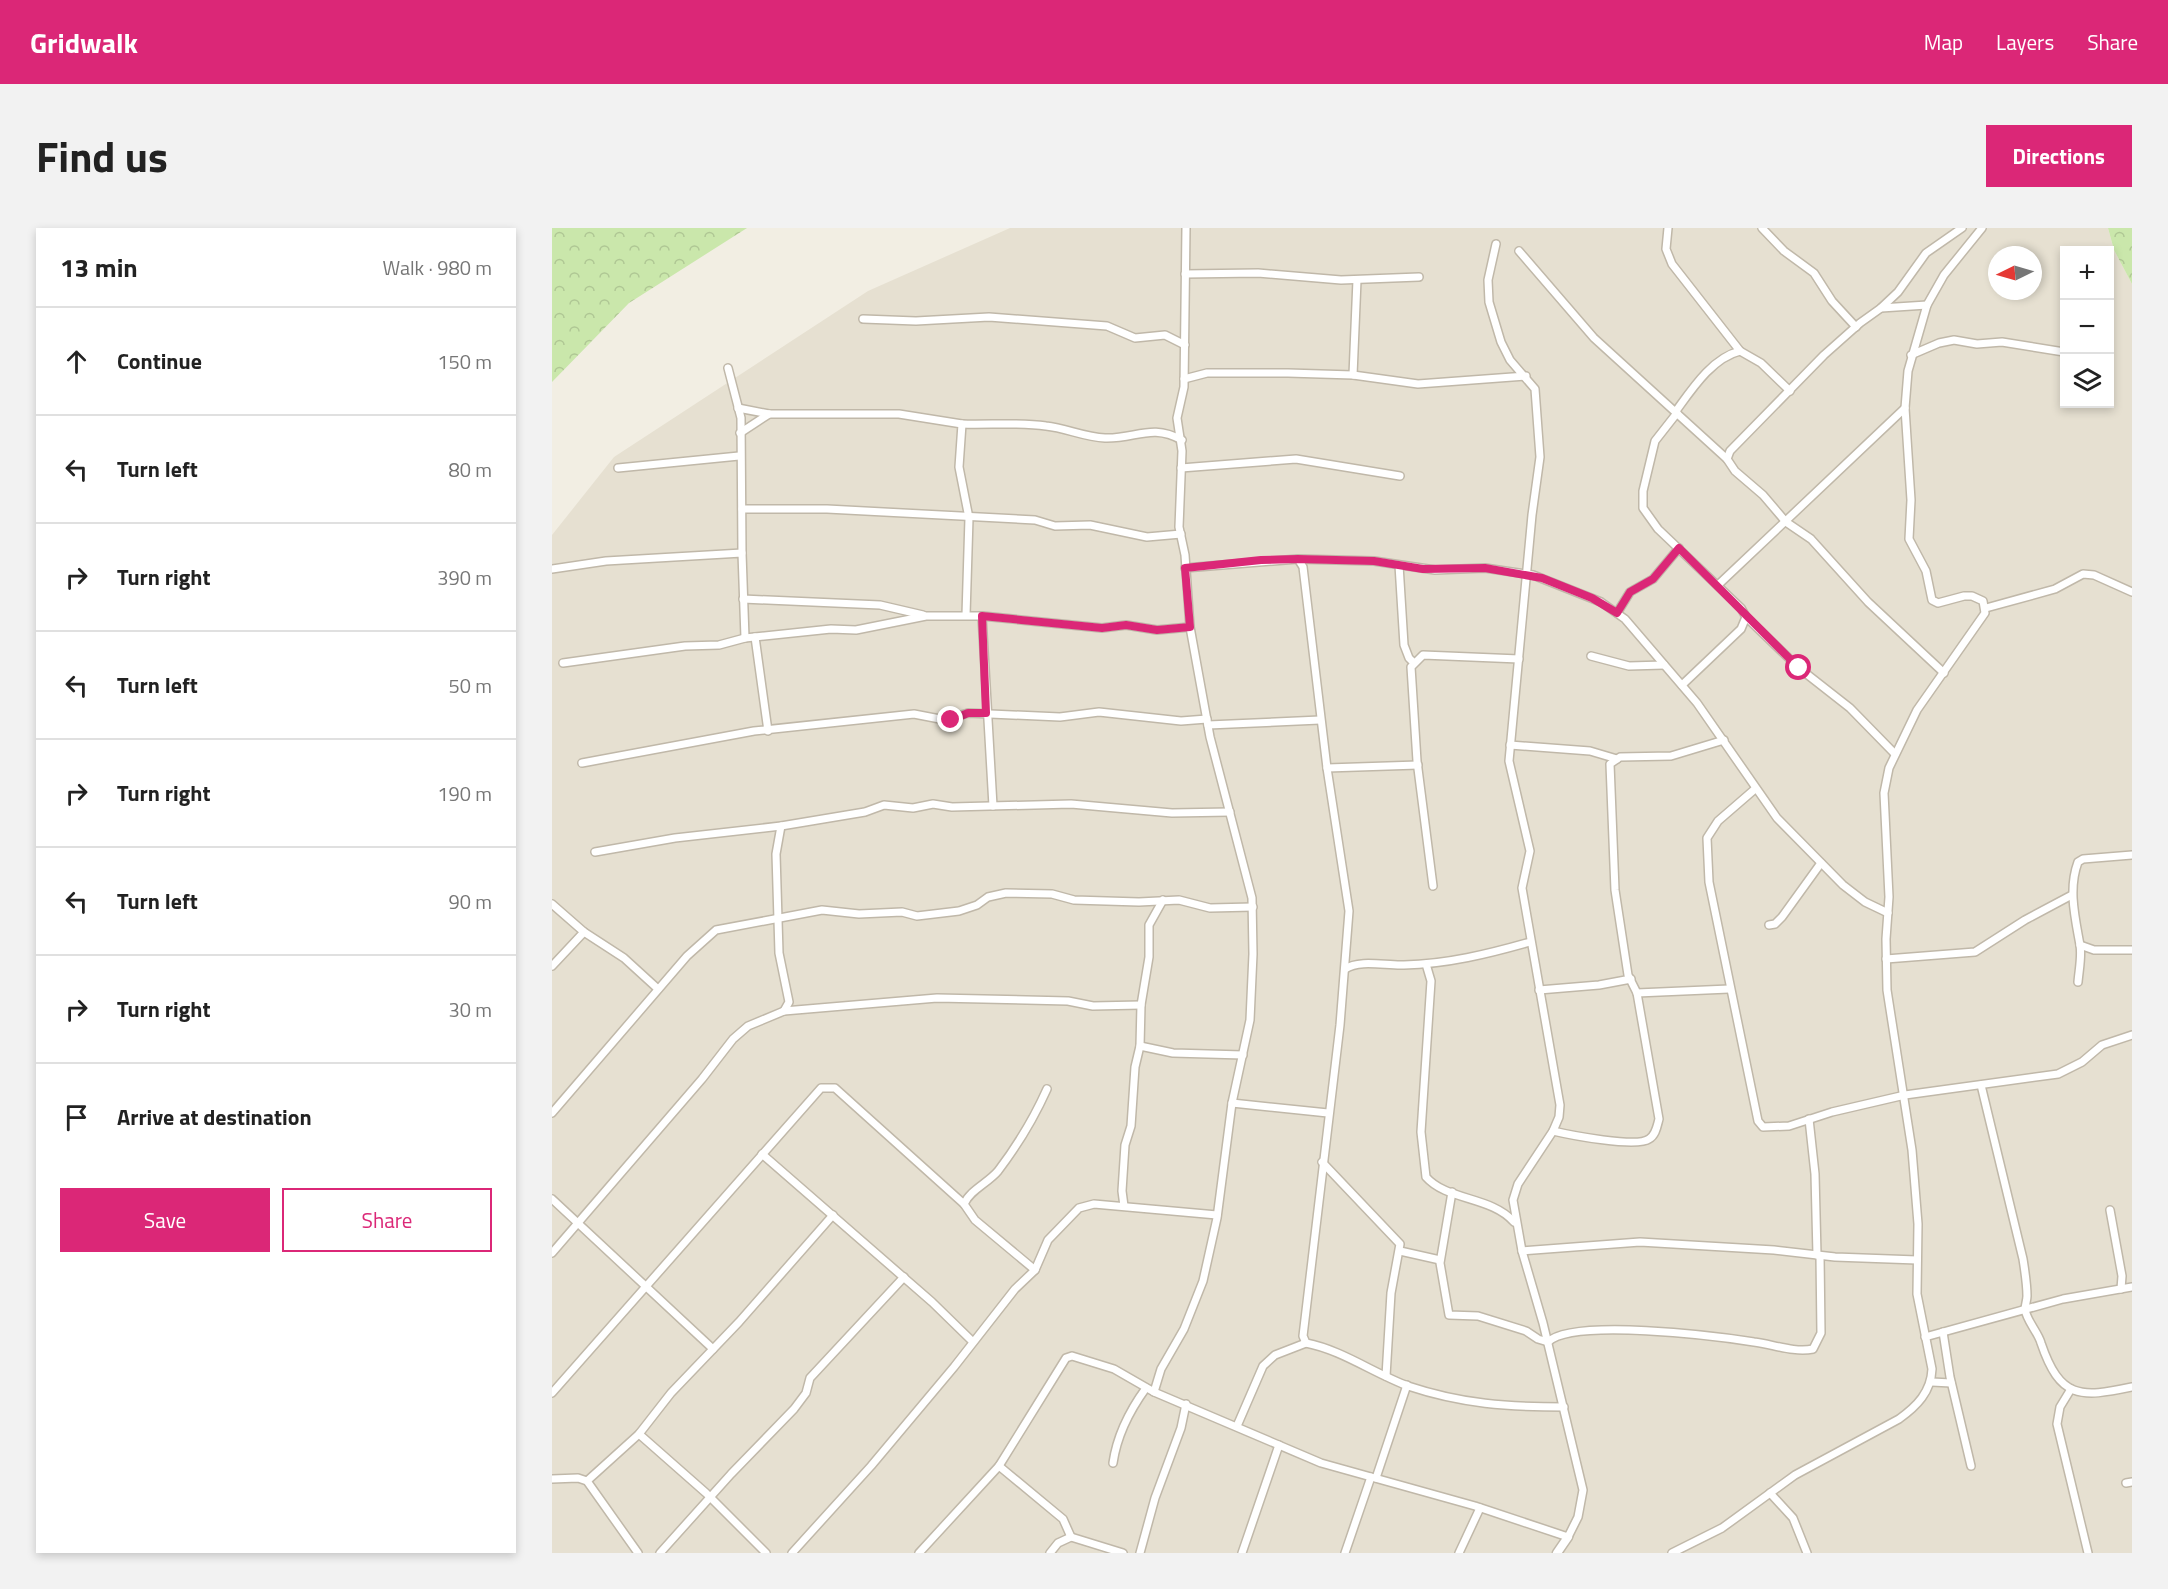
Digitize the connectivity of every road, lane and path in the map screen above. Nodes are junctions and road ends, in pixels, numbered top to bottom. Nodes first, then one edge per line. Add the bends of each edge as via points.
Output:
1 (1186, 228) edge
2 (1668, 228) edge
3 (1762, 228) edge
4 (1962, 228) edge
5 (1982, 228) edge
6 (1496, 244) dead end
7 (1519, 251) dead end
8 (1185, 274) junction
9 (1419, 277) dead end
10 (1357, 280) junction
11 (1927, 304) junction
12 (1881, 308) junction
13 (863, 319) dead end
14 (1856, 327) junction
15 (1185, 345) junction
16 (1740, 351) junction
17 (2060, 351) edge
18 (1911, 355) junction
19 (728, 368) dead end
20 (1353, 375) junction
21 (1526, 376) junction
22 (1184, 379) junction
23 (1790, 391) junction
24 (738, 408) junction
25 (1905, 408) junction
26 (1676, 412) junction
27 (769, 414) junction
28 (962, 424) junction
29 (740, 433) junction
30 (1182, 440) junction
31 (739, 456) junction
32 (1727, 459) junction
33 (618, 468) dead end
34 (1181, 468) junction
35 (1400, 476) dead end
36 (742, 509) junction
37 (969, 518) junction
38 (1786, 522) junction
39 (1181, 534) junction
40 (1679, 548) junction
41 (742, 553) junction
42 (1298, 559) junction
43 (1309, 560) junction
44 (1399, 565) junction
45 (1303, 567) junction
46 (552, 568) edge
47 (1185, 568) junction
48 (1527, 573) junction
49 (1718, 585) junction
50 (2132, 592) edge
51 (744, 599) junction
52 (1986, 608) junction
53 (1617, 613) junction
54 (966, 615) junction
55 (926, 616) junction
56 (982, 616) junction
57 (1746, 617) junction
58 (1190, 627) junction
59 (755, 637) junction
60 (745, 638) junction
61 (1592, 656) dead end
62 (1519, 659) junction
63 (1413, 662) junction
64 (563, 663) dead end
65 (1664, 665) junction
66 (1944, 673) junction
67 (1682, 685) junction
68 (986, 713) junction
69 (1320, 720) junction
70 (1207, 722) junction
71 (768, 731) junction
72 (1724, 740) junction
73 (1510, 745) junction
74 (1895, 754) junction
75 (1617, 759) junction
76 (582, 764) dead end
77 (1418, 765) junction
78 (1327, 768) junction
79 (1755, 789) junction
80 (993, 806) junction
81 (1230, 812) junction
82 (781, 826) junction
83 (595, 852) dead end
84 (2132, 855) edge
85 (1821, 863) junction
86 (1433, 886) dead end
87 (2070, 896) junction
88 (1163, 900) junction
89 (552, 904) edge
90 (1253, 907) junction
91 (1888, 913) junction
92 (779, 918) junction
93 (1769, 925) dead end
94 (584, 932) junction
95 (1530, 942) junction
96 (2080, 945) junction
97 (2132, 950) edge
98 (1346, 958) junction
99 (1886, 959) junction
100 (1352, 964) junction
101 (1426, 964) junction
102 (552, 966) edge
103 (1345, 969) junction
104 (1631, 979) junction
105 (2078, 982) dead end
106 (658, 989) junction
107 (1729, 989) junction
108 (1539, 990) junction
109 (1637, 993) junction
110 (1141, 1005) junction
111 (784, 1011) junction
112 (2132, 1035) edge
113 (1140, 1046) junction
114 (1243, 1055) junction
115 (1981, 1084) junction
116 (1047, 1089) dead end
117 (1905, 1095) junction
118 (1232, 1103) junction
119 (552, 1113) edge
120 (1328, 1113) junction
121 (1809, 1119) junction
122 (1553, 1131) junction
123 (762, 1154) junction
124 (1322, 1162) junction
125 (1452, 1192) junction
126 (552, 1199) edge
127 (964, 1204) junction
128 (1124, 1206) junction
129 (2110, 1210) dead end
130 (1514, 1211) junction
131 (1505, 1212) junction
132 (832, 1215) junction
133 (1217, 1215) junction
134 (578, 1222) junction
135 (1516, 1224) junction
136 (1400, 1251) junction
137 (1522, 1251) junction
138 (552, 1253) edge
139 (1818, 1255) junction
140 (1440, 1260) junction
141 (1917, 1260) junction
142 (1035, 1270) junction
143 (904, 1277) junction
144 (646, 1285) junction
145 (2132, 1287) edge
146 (2121, 1288) junction
147 (2025, 1309) junction
148 (1943, 1332) junction
149 (1925, 1337) junction
150 (972, 1341) junction
151 (1306, 1342) junction
152 (1548, 1342) junction
153 (713, 1349) junction
154 (1947, 1365) junction
155 (1386, 1376) junction
156 (1932, 1379) junction
157 (1951, 1383) junction
158 (1407, 1385) junction
159 (2132, 1387) edge
160 (1146, 1388) junction
161 (2071, 1389) junction
162 (1154, 1392) junction
163 (552, 1393) edge
164 (1186, 1404) junction
165 (1564, 1407) junction
166 (1237, 1426) junction
167 (639, 1434) junction
168 (1279, 1445) junction
169 (1113, 1463) dead end
170 (999, 1466) junction
171 (1971, 1466) dead end
172 (1373, 1478) junction
173 (552, 1479) edge
174 (587, 1481) junction
175 (1770, 1493) junction
176 (711, 1498) junction
177 (1480, 1508) junction
178 (1568, 1537) junction
179 (1071, 1538) junction
180 (638, 1553) edge
181 (660, 1553) edge
182 (766, 1553) edge
183 (792, 1553) edge
184 (919, 1553) edge
185 (1050, 1553) edge
186 (1123, 1553) edge
187 (1140, 1553) edge
188 (1242, 1553) edge
189 (1345, 1553) edge
190 (1459, 1553) edge
191 (1557, 1553) edge
192 (1672, 1553) edge
193 (1807, 1553) edge
194 (2088, 1553) edge

1 - 8 street
2 - 16 street via 1666,249 1672,264
3 - 14 street via 1814,273
4 - 12 street via 1926,253 1898,292
5 - 11 street via 1944,275
6 - 21 street via 1488,280 1489,302 1510,360
7 - 26 street via 1594,338
8 - 10 street via 1258,273
8 - 15 street
9 - 10 street
10 - 20 street
11 - 12 street
11 - 18 street
12 - 14 street
13 - 15 street via 989,317 1107,326 1135,338 1165,335
14 - 23 street
15 - 22 street
16 - 23 street via 1761,363
16 - 26 street via 1717,362
17 - 18 street via 2002,342 1977,344 1954,340
18 - 25 street
19 - 24 street
20 - 21 street via 1418,384
20 - 22 street via 1207,373
21 - 48 street via 1537,395 1540,457
22 - 30 street via 1177,418
23 - 32 street via 1730,450
24 - 27 street
24 - 29 street
25 - 38 street
25 - 52 street via 1911,500 1909,539 1926,572 1929,593 1938,603 1972,596 1983,601
26 - 32 street
26 - 40 street via 1655,441 1642,501 1645,515
27 - 28 street via 899,414
27 - 29 street
28 - 30 street via 1047,426 1105,438 1157,430
28 - 37 street via 958,467
29 - 31 street
30 - 34 street
31 - 33 street
31 - 36 street
32 - 38 street
34 - 35 street via 1296,459
34 - 39 street
36 - 37 street via 827,509
36 - 41 street
37 - 39 street via 1035,520 1063,527 1090,525 1147,537
37 - 54 street
38 - 49 street
38 - 66 street via 1810,539 1868,602
39 - 47 street
40 - 49 street
40 - 53 street via 1653,579 1630,592
41 - 46 street
41 - 51 street
42 - 43 street
42 - 45 street
42 - 47 street
43 - 44 street via 1348,559
43 - 45 street
44 - 48 street
44 - 63 street via 1404,645
45 - 69 street
47 - 58 street
48 - 53 street via 1592,598
48 - 62 street
49 - 57 street
50 - 52 street via 2084,574 2055,589
51 - 55 street via 880,605
51 - 60 street
52 - 66 street via 1983,619
53 - 65 street
54 - 55 street
54 - 56 street
55 - 59 street via 856,630
56 - 58 street via 1102,628
56 - 68 street
57 - 67 street via 1741,628
57 - 74 street via 1799,668 1850,708
58 - 70 street
59 - 60 street
59 - 71 street
60 - 64 street via 719,645
61 - 65 street via 1629,666
62 - 63 street via 1423,655
62 - 73 street
63 - 77 street
65 - 67 street
66 - 74 street via 1917,710
67 - 72 street
68 - 70 street via 1060,717 1100,712
68 - 71 street via 968,713 945,720 914,714
68 - 80 street
69 - 70 street
69 - 78 street
70 - 81 street
71 - 76 street
72 - 75 street via 1671,756
72 - 79 street
73 - 75 street via 1590,751
73 - 95 street via 1509,761 1530,851 1522,888
74 - 91 street via 1884,793
75 - 104 street via 1612,760 1609,768 1611,831 1615,890
77 - 78 street
77 - 86 street
78 - 98 street via 1348,900
79 - 85 street
79 - 107 street via 1718,821 1707,838 1709,882
80 - 81 street via 1071,804 1172,813
80 - 82 street via 933,804 913,808 884,804 869,812
81 - 90 street
82 - 83 street
82 - 92 street via 776,854
84 - 87 street via 2078,862
85 - 91 street via 1865,902
85 - 93 street via 1782,917
87 - 96 street
87 - 99 street via 1975,952
88 - 90 street via 1210,908
88 - 92 street via 1074,900 1052,894 1006,893 959,911 926,915 822,910
88 - 110 street via 1149,925 1149,957
89 - 94 street
90 - 114 street via 1250,1020
91 - 99 street
92 - 106 street via 711,933
92 - 111 street via 780,953 789,998
94 - 102 street
94 - 106 street via 624,957
95 - 101 street via 1454,962
95 - 108 street
96 - 97 street via 2094,950
96 - 105 street
98 - 100 street
98 - 103 street
99 - 117 street via 1887,990
100 - 101 street
100 - 103 street
101 - 125 street via 1431,981 1421,1132 1425,1171 1430,1181
103 - 120 street
104 - 108 street
104 - 109 street
106 - 119 street
107 - 109 street
107 - 121 street via 1760,1124 1775,1128
108 - 122 street via 1559,1091 1559,1117
109 - 122 street via 1657,1098 1659,1119 1654,1134 1649,1140 1630,1143
110 - 111 street via 937,998
110 - 113 street
111 - 134 street via 748,1026 733,1039
112 - 115 street via 2102,1045 2082,1062 2058,1074
113 - 114 street via 1173,1053
113 - 128 street via 1131,1126 1125,1145
114 - 118 street
115 - 117 street
115 - 147 street via 2023,1259
116 - 127 street via 1031,1123 998,1171
117 - 121 street
117 - 141 street via 1918,1224
118 - 120 street
118 - 133 street
120 - 124 street
121 - 139 street
122 - 130 street via 1514,1192
123 - 127 street via 821,1088 830,1086
123 - 132 street
123 - 144 street
124 - 136 street via 1398,1239
124 - 151 street via 1303,1336
125 - 131 street
125 - 140 street
126 - 134 street
127 - 142 street via 975,1220
128 - 133 street
128 - 142 street via 1094,1204 1079,1208 1048,1240
129 - 146 street
130 - 131 street
130 - 135 street
131 - 135 street
132 - 143 street
132 - 153 street
133 - 162 street via 1203,1281
134 - 138 street
134 - 144 street
135 - 137 street
136 - 140 street
136 - 155 street via 1391,1293
137 - 139 street via 1640,1242
137 - 152 street
139 - 141 street
139 - 152 street via 1821,1333 1813,1349 1642,1330 1564,1333
140 - 152 street via 1449,1316 1478,1316 1526,1330
141 - 149 street via 1917,1294
142 - 150 street
143 - 150 street
143 - 176 street via 810,1378 806,1393 794,1408
144 - 153 street
144 - 163 street
145 - 146 street
146 - 147 street
147 - 148 street
147 - 161 street via 2050,1368
148 - 149 street
148 - 154 street
149 - 156 street
150 - 183 street via 871,1466
151 - 155 street
151 - 166 street via 1275,1355 1263,1366
152 - 165 street
153 - 167 street
154 - 156 street
154 - 157 street
155 - 158 street
156 - 157 street
156 - 175 street via 1913,1409 1899,1419 1795,1475
157 - 171 street
158 - 165 street via 1467,1402
158 - 172 street
159 - 161 street via 2093,1395
160 - 162 street
160 - 169 street via 1132,1407
160 - 170 street via 1106,1366 1072,1356 1066,1358
161 - 194 street via 2060,1407 2057,1424
162 - 164 street
164 - 166 street
164 - 187 street
165 - 178 street via 1583,1490 1577,1523
166 - 168 street
167 - 174 street
167 - 176 street
168 - 172 street via 1321,1463
168 - 188 street
170 - 179 street via 1064,1519
170 - 184 street
172 - 177 street
172 - 189 street
173 - 174 street
174 - 180 street
175 - 192 street via 1722,1528
175 - 193 street via 1794,1518
176 - 181 street
176 - 182 street
177 - 178 street
177 - 190 street
178 - 191 street
179 - 185 street via 1058,1543
179 - 186 street

